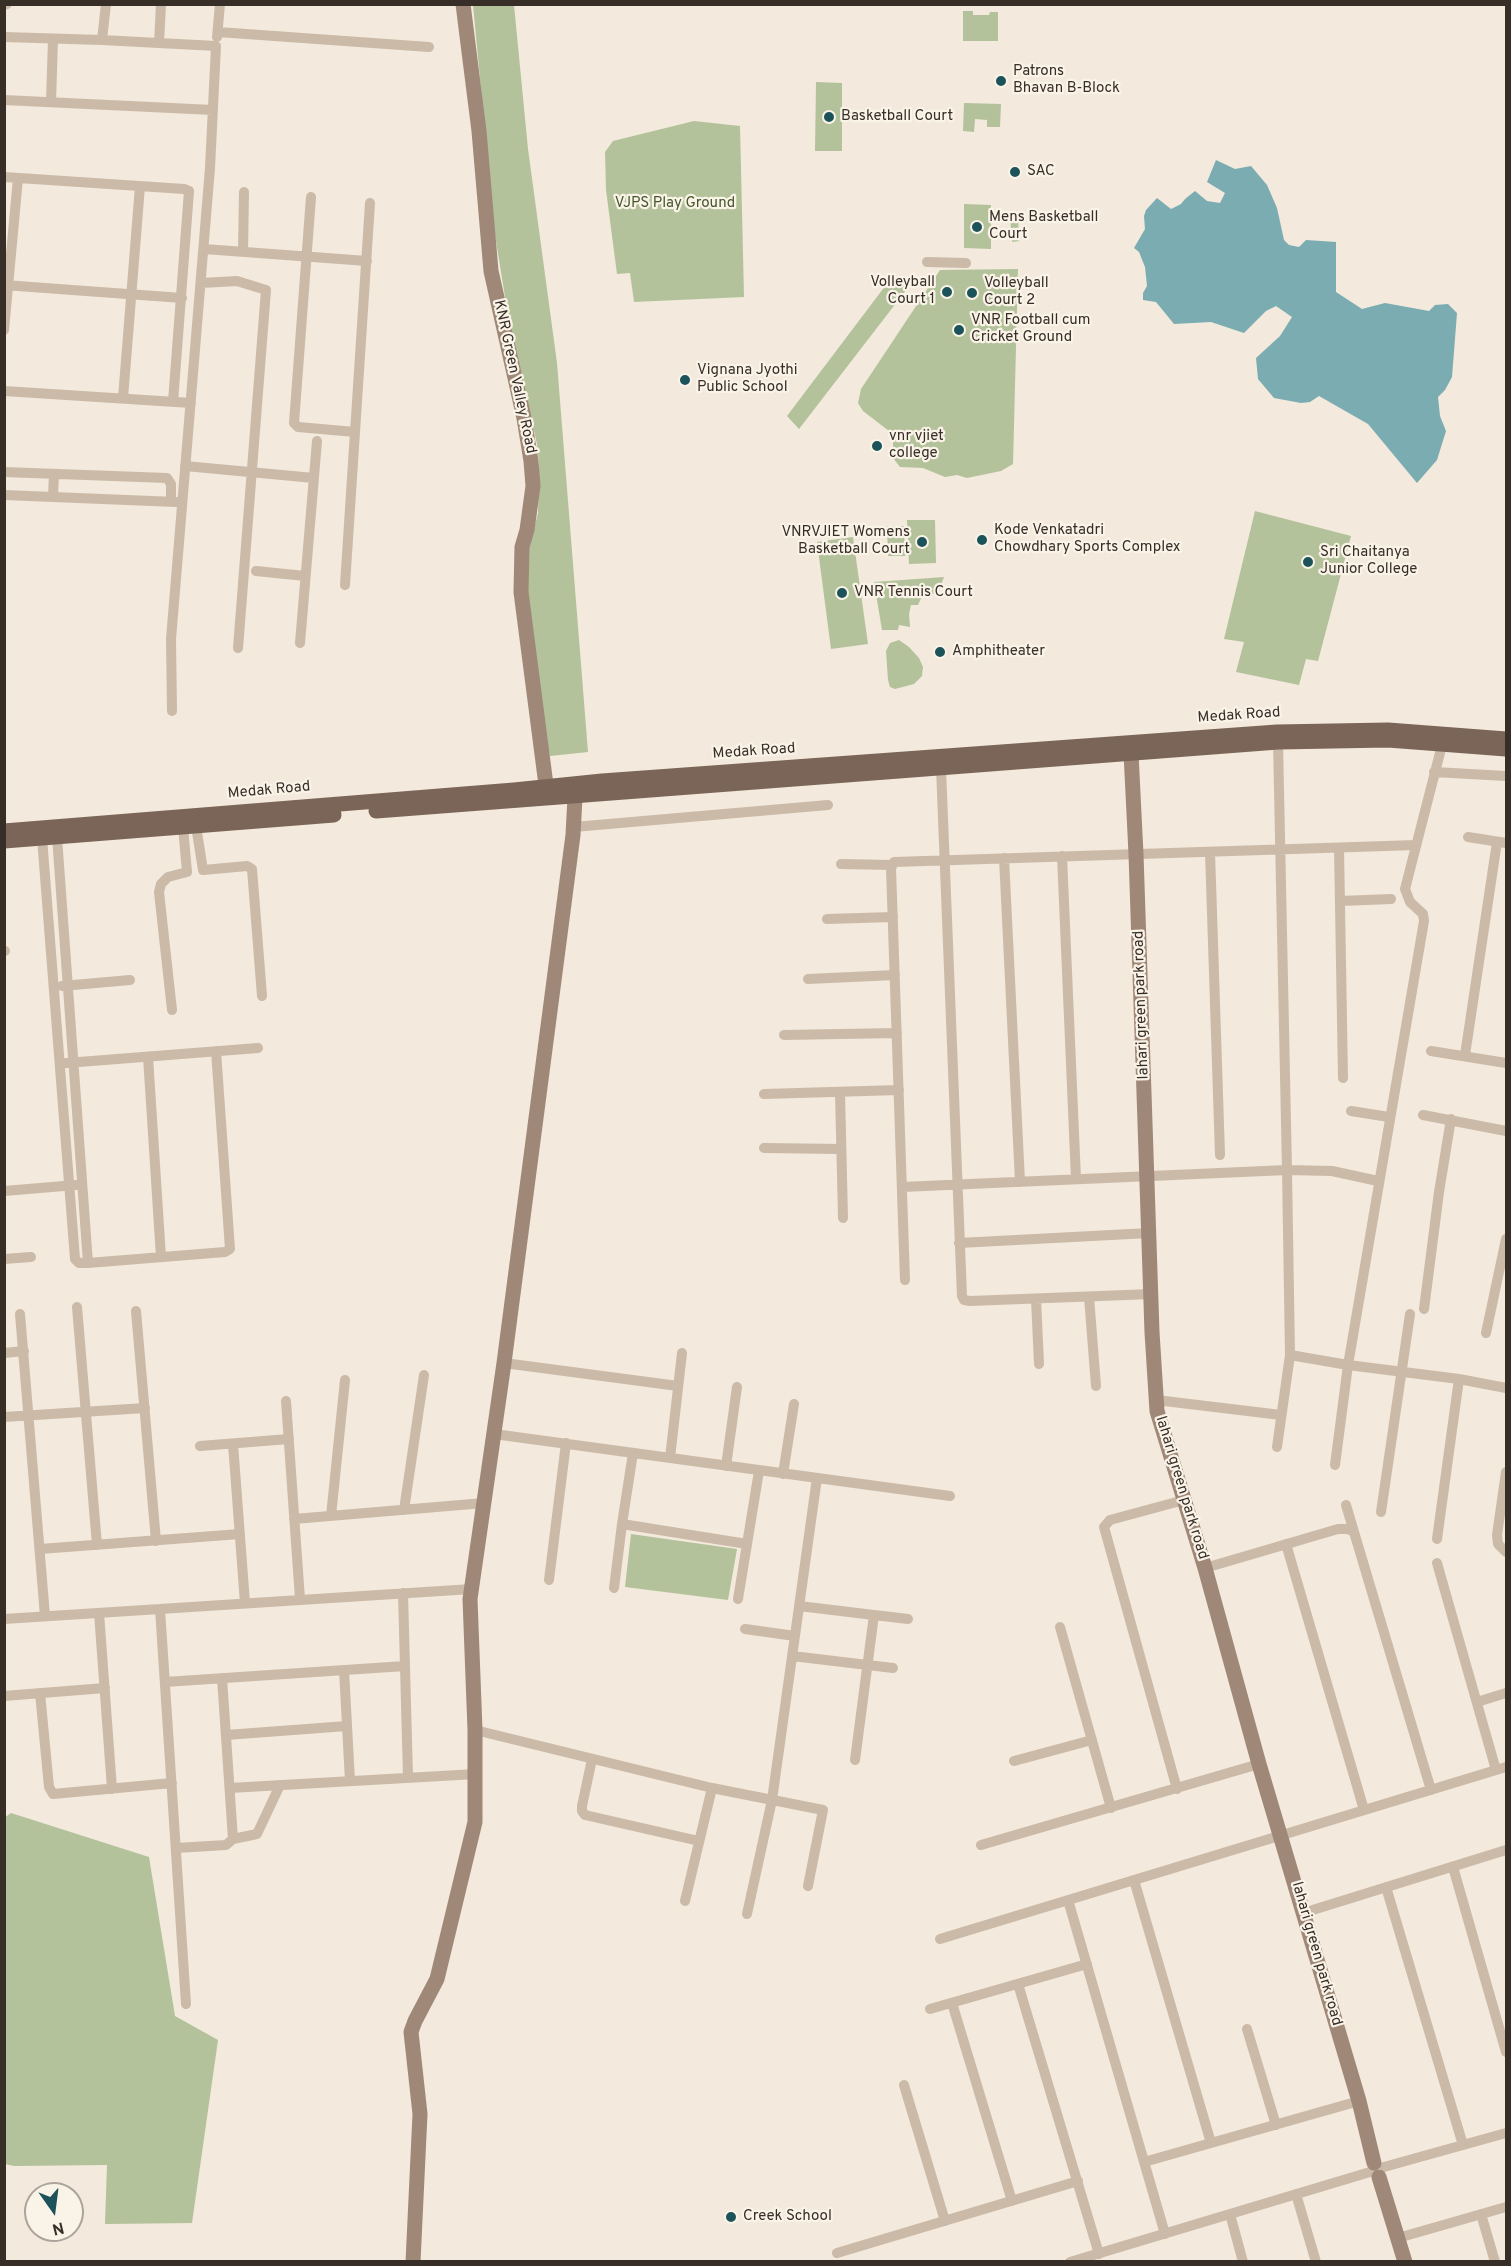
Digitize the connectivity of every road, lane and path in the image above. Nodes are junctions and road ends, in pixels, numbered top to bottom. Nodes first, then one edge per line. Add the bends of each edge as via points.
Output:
1 (106, 4) edge
2 (160, 4) edge
3 (220, 4) edge
4 (464, 4) edge
5 (218, 32) junction
6 (4, 37) edge
7 (53, 39) junction
8 (102, 40) junction
9 (159, 43) junction
10 (216, 46) junction
11 (429, 47) dead end
12 (4, 99) edge
13 (51, 102) junction
14 (213, 110) junction
15 (4, 177) edge
16 (18, 178) junction
17 (140, 186) junction
18 (244, 192) dead end
19 (311, 197) dead end
20 (370, 203) dead end
21 (204, 249) junction
22 (243, 252) junction
23 (306, 256) junction
24 (367, 261) junction
25 (927, 262) dead end
26 (966, 263) dead end
27 (201, 283) junction
28 (6, 285) edge
29 (131, 294) junction
30 (182, 298) junction
31 (4, 330) edge
32 (4, 390) edge
33 (123, 398) junction
34 (173, 402) junction
35 (191, 403) junction
36 (355, 432) junction
37 (317, 441) dead end
38 (185, 466) junction
39 (4, 472) edge
40 (252, 472) junction
41 (54, 474) junction
42 (314, 478) junction
43 (4, 495) edge
44 (53, 497) junction
45 (177, 502) junction
46 (256, 572) dead end
47 (306, 576) junction
48 (345, 585) dead end
49 (300, 643) dead end
50 (238, 648) dead end
51 (172, 711) dead end
52 (1506, 739) edge
53 (1278, 742) junction
54 (1442, 745) junction
55 (1506, 749) edge
56 (1131, 753) junction
57 (941, 768) junction
58 (1434, 772) junction
59 (1506, 776) edge
60 (546, 786) junction
61 (575, 797) junction
62 (828, 805) dead end
63 (361, 807) junction
64 (190, 826) junction
65 (574, 827) junction
66 (4, 831) edge
67 (1468, 837) dead end
68 (49, 838) junction
69 (4, 841) edge
70 (1502, 843) edge
71 (1416, 845) junction
72 (1339, 848) junction
73 (1281, 849) junction
74 (1210, 852) junction
75 (1136, 854) junction
76 (1062, 856) junction
77 (1004, 858) junction
78 (945, 860) junction
79 (841, 864) dead end
80 (891, 865) junction
81 (203, 870) junction
82 (188, 872) junction
83 (1391, 899) dead end
84 (1340, 901) junction
85 (893, 917) junction
86 (827, 920) dead end
87 (895, 975) junction
88 (808, 979) dead end
89 (130, 980) dead end
90 (68, 986) junction
91 (54, 987) junction
92 (262, 996) dead end
93 (172, 1010) dead end
94 (897, 1033) junction
95 (784, 1035) dead end
96 (258, 1048) dead end
97 (216, 1051) junction
98 (1431, 1051) dead end
99 (1465, 1055) junction
100 (148, 1057) junction
101 (74, 1062) junction
102 (1506, 1063) edge
103 (60, 1064) junction
104 (1343, 1078) dead end
105 (899, 1090) junction
106 (840, 1092) junction
107 (764, 1094) dead end
108 (1351, 1111) dead end
109 (1423, 1115) dead end
110 (1389, 1117) junction
111 (1451, 1119) junction
112 (1506, 1131) edge
113 (764, 1148) dead end
114 (841, 1149) junction
115 (1220, 1155) dead end
116 (1287, 1170) junction
117 (1148, 1176) junction
118 (1076, 1179) junction
119 (1378, 1180) junction
120 (1020, 1182) junction
121 (83, 1184) junction
122 (70, 1185) junction
123 (957, 1185) junction
124 (902, 1187) junction
125 (4, 1191) edge
126 (843, 1218) dead end
127 (1149, 1233) junction
128 (1506, 1239) edge
129 (959, 1243) junction
130 (31, 1257) dead end
131 (161, 1257) junction
132 (4, 1259) edge
133 (88, 1263) junction
134 (905, 1280) dead end
135 (1152, 1294) junction
136 (1089, 1297) junction
137 (1035, 1299) junction
138 (76, 1307) dead end
139 (1424, 1309) dead end
140 (136, 1311) dead end
141 (20, 1314) dead end
142 (1410, 1314) dead end
143 (1486, 1333) dead end
144 (24, 1351) junction
145 (4, 1353) edge
146 (682, 1353) dead end
147 (1290, 1355) junction
148 (504, 1363) junction
149 (1040, 1364) dead end
150 (1348, 1365) junction
151 (1401, 1372) junction
152 (424, 1375) dead end
153 (1459, 1379) junction
154 (345, 1380) dead end
155 (678, 1386) junction
156 (1096, 1386) dead end
157 (737, 1387) dead end
158 (1506, 1388) edge
159 (1156, 1400) junction
160 (286, 1401) dead end
161 (794, 1404) dead end
162 (145, 1408) junction
163 (87, 1412) junction
164 (1281, 1415) junction
165 (29, 1416) junction
166 (4, 1417) edge
167 (494, 1434) junction
168 (288, 1439) junction
169 (566, 1443) junction
170 (233, 1444) junction
171 (200, 1446) dead end
172 (1277, 1447) dead end
173 (633, 1453) junction
174 (670, 1458) junction
175 (1335, 1464) dead end
176 (726, 1466) junction
177 (759, 1471) junction
178 (1506, 1472) edge
179 (783, 1474) junction
180 (817, 1478) junction
181 (951, 1496) dead end
182 (1505, 1497) edge
183 (1184, 1500) junction
184 (484, 1503) junction
185 (1346, 1505) dead end
186 (405, 1510) junction
187 (1381, 1512) dead end
188 (331, 1516) junction
189 (294, 1519) junction
190 (622, 1524) junction
191 (1353, 1532) junction
192 (240, 1534) junction
193 (1437, 1539) dead end
194 (156, 1540) junction
195 (747, 1544) junction
196 (1286, 1544) junction
197 (97, 1545) junction
198 (40, 1549) junction
199 (1506, 1552) edge
200 (1437, 1563) dead end
201 (1205, 1568) junction
202 (549, 1580) dead end
203 (614, 1588) dead end
204 (472, 1589) junction
205 (403, 1593) junction
206 (300, 1599) junction
207 (738, 1599) dead end
208 (245, 1603) junction
209 (799, 1606) junction
210 (160, 1609) junction
211 (99, 1613) junction
212 (874, 1615) junction
213 (45, 1616) junction
214 (4, 1619) edge
215 (908, 1619) dead end
216 (1060, 1627) dead end
217 (745, 1629) dead end
218 (795, 1636) junction
219 (792, 1656) junction
220 (868, 1665) junction
221 (405, 1666) junction
222 (893, 1668) dead end
223 (344, 1670) junction
224 (222, 1678) junction
225 (165, 1682) junction
226 (105, 1688) junction
227 (40, 1693) junction
228 (1506, 1693) edge
229 (4, 1696) edge
230 (1477, 1702) junction
231 (347, 1726) junction
232 (475, 1730) junction
233 (226, 1735) junction
234 (1092, 1740) junction
235 (592, 1759) junction
236 (855, 1760) dead end
237 (1014, 1761) dead end
238 (1259, 1764) junction
239 (1501, 1769) edge
240 (476, 1774) junction
241 (408, 1777) junction
242 (350, 1781) junction
243 (172, 1784) junction
244 (280, 1785) junction
245 (230, 1788) junction
246 (712, 1788) junction
247 (112, 1789) junction
248 (1177, 1789) junction
249 (1431, 1790) junction
250 (771, 1800) junction
251 (1111, 1808) junction
252 (1364, 1810) junction
253 (1281, 1835) junction
254 (233, 1839) junction
255 (699, 1841) junction
256 (981, 1845) dead end
257 (176, 1848) junction
258 (1506, 1850) edge
259 (1453, 1867) junction
260 (1134, 1880) junction
261 (808, 1886) dead end
262 (1386, 1887) junction
263 (1068, 1900) junction
264 (685, 1902) dead end
265 (1303, 1913) junction
266 (747, 1914) dead end
267 (940, 1938) dead end
268 (1087, 1964) junction
269 (1018, 1984) junction
270 (952, 2003) junction
271 (186, 2004) dead end
272 (930, 2010) dead end
273 (1247, 2029) dead end
274 (1506, 2052) edge
275 (904, 2085) dead end
276 (1359, 2102) junction
277 (1276, 2125) junction
278 (1506, 2133) edge
279 (1211, 2143) junction
280 (1463, 2145) junction
281 (1144, 2162) junction
282 (1377, 2170) junction
283 (1078, 2181) junction
284 (1296, 2194) junction
285 (1012, 2201) junction
286 (1506, 2206) edge
287 (1230, 2214) junction
288 (1481, 2214) junction
289 (945, 2221) junction
290 (1165, 2234) junction
291 (1398, 2238) junction
292 (837, 2253) dead end
293 (1099, 2254) junction
294 (413, 2262) edge
295 (1070, 2262) edge
296 (1244, 2262) edge
297 (1316, 2262) edge
298 (1405, 2262) edge
299 (1496, 2262) edge

1 - 8 street
2 - 9 street
3 - 5 street
4 - 60 street, KNR Green Valley Road via 491,271 531,461 533,486 522,547 520,592
5 - 10 street
5 - 11 street
6 - 7 street
7 - 8 street
7 - 13 street
8 - 9 street
9 - 10 street
10 - 14 street
12 - 13 street
13 - 14 street
14 - 21 street
15 - 16 street
16 - 17 street
16 - 28 street
17 - 29 street
17 - 30 street via 189,191
18 - 22 street
19 - 23 street
20 - 24 street
21 - 22 street
21 - 27 street
22 - 23 street
23 - 24 street
23 - 36 street via 294,423
24 - 36 street
25 - 26 street
27 - 35 street
27 - 40 street via 237,281 266,290
28 - 29 street
28 - 31 street
29 - 30 street
29 - 33 street
30 - 34 street
32 - 33 street
33 - 34 street
34 - 35 street
35 - 38 street
36 - 48 street
37 - 42 street
38 - 40 street
38 - 45 street
39 - 41 street
40 - 42 street
40 - 50 street
41 - 44 street
41 - 45 street via 166,478
42 - 47 street
43 - 44 street
44 - 45 street
45 - 51 street
46 - 47 street
47 - 49 street
52 - 60 main road, Medak Road via 1388,730 1278,732
53 - 54 main road, Medak Road via 1388,740
53 - 56 main road, Medak Road
53 - 73 street
54 - 55 main road, Medak Road
54 - 58 street
56 - 57 main road, Medak Road
56 - 75 street, lahari green park road
57 - 61 main road, Medak Road
57 - 78 street
58 - 59 street
58 - 71 street
60 - 63 main road, Medak Road
61 - 63 main road, Medak Road
61 - 65 street
62 - 65 street
63 - 64 main road, Medak Road
63 - 66 main road, Medak Road
64 - 68 main road, Medak Road
64 - 81 street
64 - 82 street
65 - 148 street
67 - 70 street
68 - 69 main road, Medak Road
68 - 90 street
68 - 91 street
70 - 99 street
71 - 72 street
71 - 110 street via 1405,889 1424,921
72 - 73 street
72 - 84 street
73 - 74 street
73 - 116 street
74 - 75 street
74 - 115 street
75 - 76 street
75 - 117 street, lahari green park road
76 - 77 street
76 - 118 street
77 - 78 street
77 - 120 street
78 - 80 street via 899,861
78 - 123 street
79 - 80 street
80 - 85 street
81 - 82 street
81 - 92 street via 247,866 252,869
82 - 93 street via 168,876 159,892
83 - 84 street
84 - 104 street
85 - 86 street
85 - 87 street
87 - 88 street
87 - 94 street
89 - 90 street
90 - 91 street
90 - 101 street
91 - 103 street
94 - 95 street
94 - 105 street
96 - 97 street
97 - 100 street
97 - 131 street via 230,1249
98 - 99 street
99 - 102 street
100 - 101 street
100 - 131 street
101 - 103 street
101 - 121 street
103 - 122 street
105 - 106 street
105 - 124 street
106 - 107 street
106 - 114 street
108 - 110 street
109 - 111 street
110 - 119 street
111 - 112 street
111 - 139 street
113 - 114 street
114 - 126 street
116 - 117 street
116 - 119 street via 1332,1171
116 - 147 street
117 - 118 street
117 - 127 street, lahari green park road
118 - 120 street
119 - 150 street
120 - 123 street
121 - 122 street
121 - 133 street
122 - 125 street
122 - 133 street via 75,1259
123 - 124 street
123 - 129 street
124 - 134 street
127 - 129 street
127 - 135 street, lahari green park road
128 - 143 street
129 - 137 street via 964,1300
130 - 132 street
131 - 133 street
135 - 136 street
135 - 159 street, lahari green park road
136 - 137 street
136 - 156 street
137 - 149 street
138 - 163 street
140 - 162 street
141 - 144 street
142 - 151 street
144 - 145 street
144 - 165 street
146 - 155 street
147 - 150 street
147 - 164 street
148 - 155 street
148 - 167 street
150 - 151 street
150 - 175 street
151 - 153 street
151 - 187 street
152 - 186 street
153 - 158 street
153 - 193 street
154 - 188 street
155 - 174 street
157 - 176 street
159 - 164 street
159 - 183 street, lahari green park road
160 - 168 street
161 - 179 street
162 - 163 street
162 - 194 street
163 - 165 street
163 - 197 street
164 - 172 street
165 - 166 street
165 - 198 street
167 - 169 street
167 - 184 street
168 - 170 street
168 - 189 street
169 - 173 street
169 - 202 street
170 - 171 street
170 - 192 street
173 - 174 street
173 - 190 street
174 - 176 street
176 - 177 street
177 - 179 street
177 - 195 street
178 - 182 street
179 - 180 street
180 - 181 street
180 - 209 street
182 - 199 street via 1497,1535 1498,1544
183 - 201 street, lahari green park road
183 - 248 street via 1110,1520 1104,1527
184 - 186 street
184 - 204 street
185 - 191 street
186 - 188 street
188 - 189 street
189 - 206 street
190 - 195 street
190 - 203 street
191 - 196 street via 1338,1529
191 - 249 street
192 - 194 street
192 - 208 street
194 - 197 street
195 - 207 street
196 - 201 street
196 - 252 street
197 - 198 street
198 - 213 street
200 - 230 street
201 - 238 street, lahari green park road
204 - 205 street
204 - 232 street
205 - 206 street
205 - 221 street
206 - 208 street
208 - 210 street
209 - 212 street
209 - 218 street
210 - 211 street
210 - 225 street
211 - 213 street
211 - 226 street
212 - 215 street
212 - 220 street
213 - 214 street
216 - 234 street
217 - 218 street
218 - 219 street
219 - 220 street
219 - 250 street
220 - 222 street
220 - 236 street
221 - 223 street
221 - 241 street
223 - 224 street
223 - 231 street
224 - 225 street
224 - 233 street
225 - 243 street
226 - 227 street
226 - 247 street
227 - 229 street
227 - 247 street via 50,1791 58,1794
228 - 230 street
230 - 239 street
231 - 233 street
231 - 242 street
232 - 235 street
232 - 240 street
233 - 245 street
234 - 237 street
234 - 251 street
235 - 246 street
235 - 255 street via 582,1806 585,1815
238 - 248 street
238 - 253 street, lahari green park road
239 - 249 street
240 - 241 street
240 - 294 street via 475,1822 440,1968 411,2032 420,2114
241 - 242 street
242 - 244 street
243 - 247 street
243 - 257 street
244 - 245 street
244 - 254 street via 257,1834
245 - 254 street
246 - 250 street
246 - 255 street
248 - 251 street
249 - 252 street
250 - 261 street via 823,1810
250 - 266 street
251 - 256 street
252 - 253 street
253 - 260 street
253 - 265 street, lahari green park road
254 - 257 street via 226,1845
255 - 264 street
257 - 271 street
258 - 259 street
259 - 262 street
259 - 274 street
260 - 263 street
260 - 279 street
262 - 265 street
262 - 280 street
263 - 267 street
263 - 268 street
265 - 276 street, lahari green park road
268 - 269 street
268 - 281 street
269 - 270 street
269 - 283 street
270 - 272 street
270 - 285 street
273 - 277 street
275 - 289 street
276 - 277 street
276 - 282 street, lahari green park road
277 - 279 street
278 - 280 street
279 - 281 street
280 - 282 street
281 - 290 street
282 - 284 street
282 - 291 street, lahari green park road
283 - 285 street
283 - 293 street
284 - 287 street
284 - 297 street
285 - 289 street
286 - 288 street
287 - 290 street
287 - 296 street
288 - 291 street
288 - 299 street
289 - 292 street
290 - 293 street
291 - 298 street, lahari green park road
293 - 295 street

